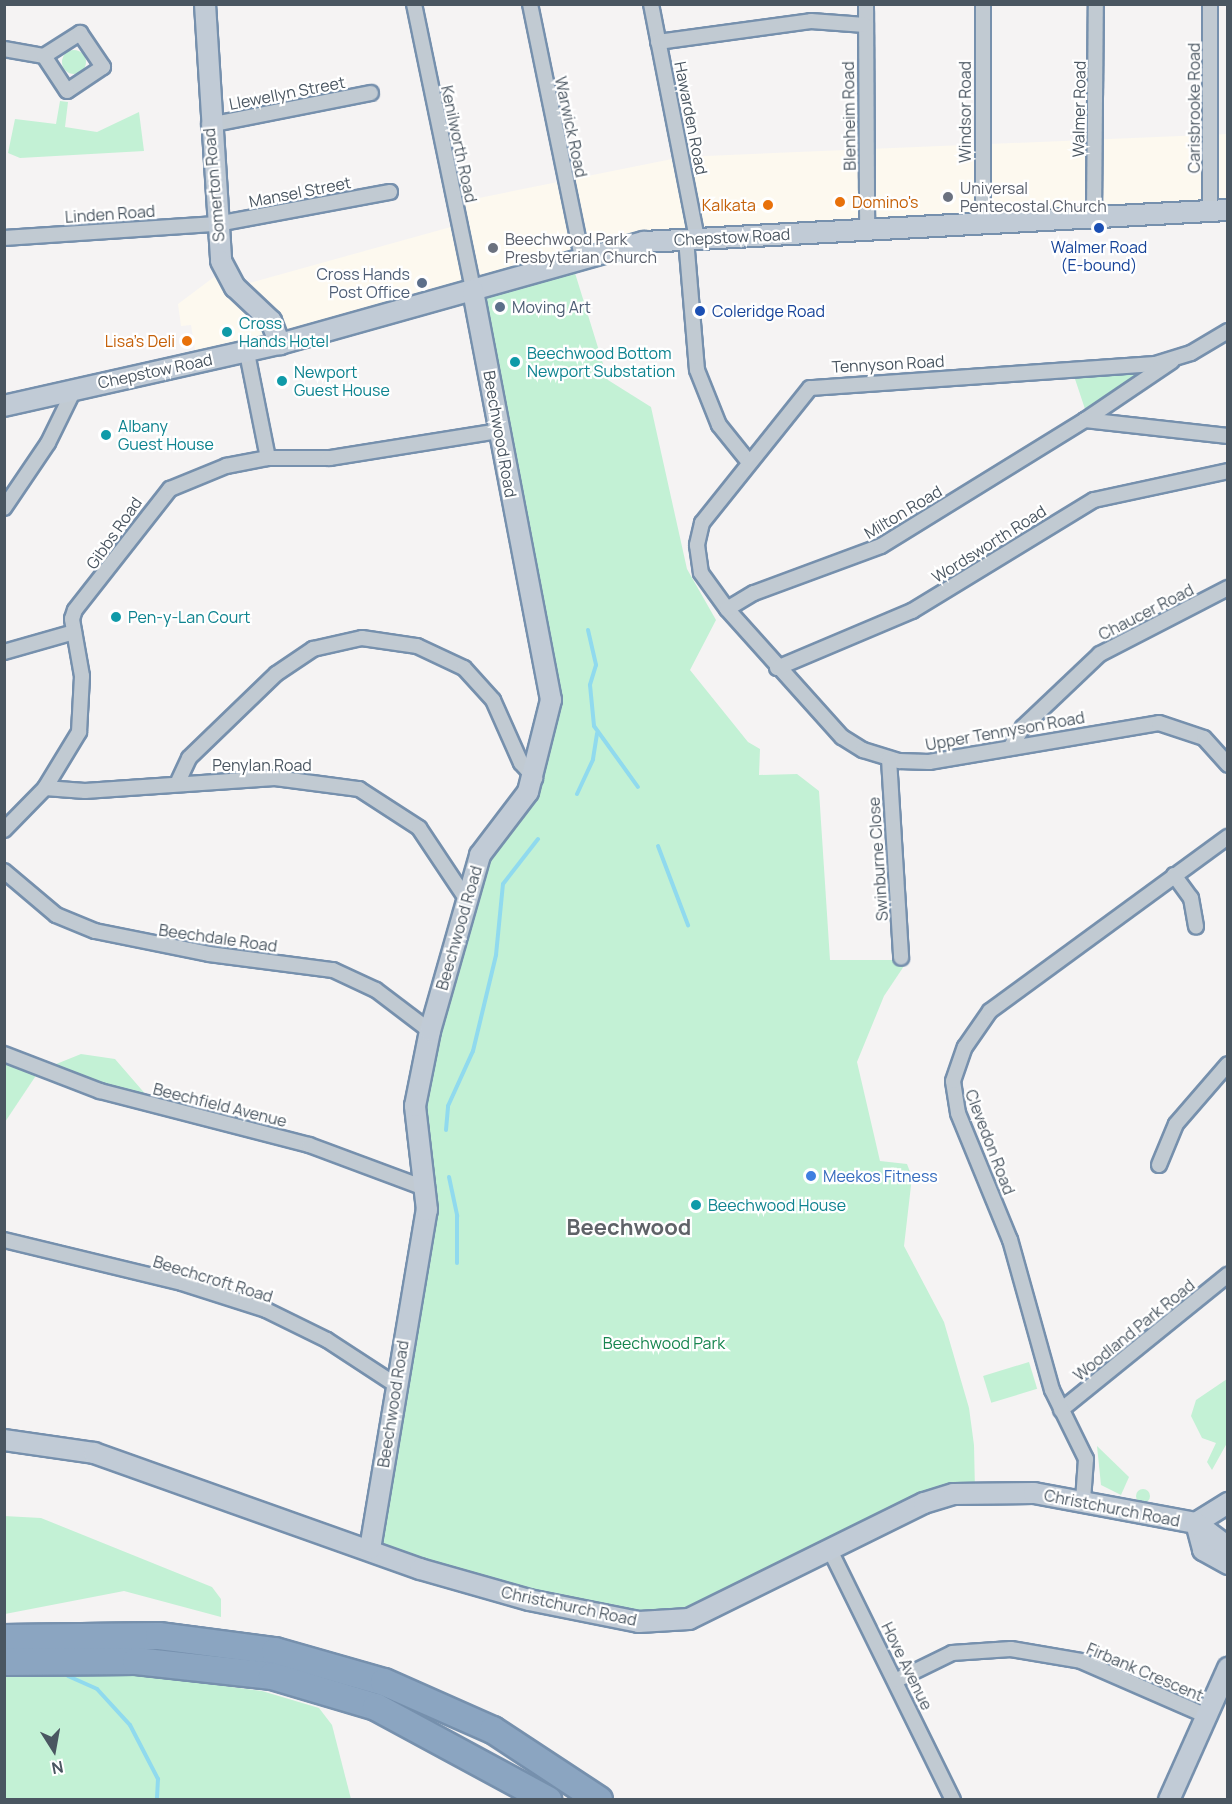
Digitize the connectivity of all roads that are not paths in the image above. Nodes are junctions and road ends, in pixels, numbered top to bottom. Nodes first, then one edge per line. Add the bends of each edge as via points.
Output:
1 (205, 4) edge
2 (414, 4) edge
3 (530, 4) edge
4 (651, 4) edge
5 (866, 4) edge
6 (983, 4) edge
7 (1096, 4) edge
8 (1210, 4) edge
9 (865, 25) junction
10 (658, 42) junction
11 (4, 49) edge
12 (44, 56) junction
13 (371, 93) dead end
14 (209, 125) junction
15 (390, 192) dead end
16 (1219, 210) edge
17 (1094, 214) junction
18 (982, 220) junction
19 (217, 224) junction
20 (867, 227) junction
21 (4, 238) edge
22 (692, 239) junction
23 (582, 257) junction
24 (473, 290) junction
25 (1227, 331) edge
26 (280, 344) junction
27 (247, 352) junction
28 (1173, 360) junction
29 (75, 388) junction
30 (4, 406) edge
31 (1085, 420) junction
32 (499, 431) junction
33 (1225, 432) edge
34 (268, 458) junction
35 (748, 461) junction
36 (1227, 471) edge
37 (4, 508) edge
38 (1227, 588) edge
39 (727, 609) junction
40 (74, 632) junction
41 (4, 652) edge
42 (777, 668) junction
43 (1010, 748) junction
44 (889, 759) junction
45 (1227, 765) edge
46 (535, 778) junction
47 (177, 784) junction
48 (45, 788) junction
49 (4, 830) edge
50 (1227, 837) edge
51 (4, 871) edge
52 (1174, 875) junction
53 (465, 897) junction
54 (1196, 927) dead end
55 (901, 958) dead end
56 (430, 1031) junction
57 (4, 1054) edge
58 (1227, 1065) edge
59 (1159, 1165) dead end
60 (427, 1189) junction
61 (4, 1240) edge
62 (1227, 1275) edge
63 (396, 1385) junction
64 (1061, 1410) junction
65 (4, 1440) edge
66 (1083, 1500) junction
67 (1227, 1503) edge
68 (1197, 1523) junction
69 (1227, 1547) edge
70 (829, 1548) junction
71 (370, 1549) junction
72 (1227, 1564) edge
73 (4, 1638) edge
74 (4, 1662) edge
75 (1227, 1668) edge
76 (897, 1680) junction
77 (1207, 1716) junction
78 (548, 1800) edge
79 (599, 1800) edge
80 (952, 1800) edge
81 (1170, 1800) edge

1 - 14 street, Somerton Road
2 - 24 street, Kenilworth Road
3 - 23 street, Warwick Road
4 - 10 street, Hawarden Road
5 - 9 street, Blenheim Road
6 - 18 street, Windsor Road
7 - 17 street, Walmer Road
8 - 16 street, Carisbrooke Road
9 - 10 street via 811,21
9 - 20 street, Blenheim Road
10 - 22 street, Hawarden Road
11 - 12 street
12 - 12 street via 80,33 103,68 67,91
13 - 14 street, Llewellyn Street
14 - 19 street, Somerton Road
15 - 19 street, Mansel Street
16 - 17 street, Chepstow Road
17 - 18 street, Chepstow Road
18 - 20 street, Chepstow Road
19 - 21 street, Linden Road
19 - 26 street, Somerton Road via 220,261 235,287 271,321
20 - 22 street, Chepstow Road
22 - 23 street, Chepstow Road
22 - 35 street via 697,370 725,435
23 - 24 street, Chepstow Road
24 - 26 street, Chepstow Road
24 - 32 street, Beechwood Road
25 - 28 street, Tennyson Road
26 - 27 street, Chepstow Road
27 - 29 street, Chepstow Road
27 - 34 street
28 - 31 street, Milton Road
28 - 35 street, Tennyson Road via 819,385 796,400
29 - 30 street, Chepstow Road
29 - 37 street via 48,443
31 - 33 street
31 - 39 street, Milton Road via 881,546 754,593
32 - 34 street, Gibbs Road via 330,458
32 - 46 street, Beechwood Road via 551,700
34 - 40 street, Gibbs Road via 226,466 170,489 75,610
35 - 39 street, Tennyson Road via 702,523 698,540 701,573
36 - 42 street, Wordsworth Road via 1094,500 903,615
38 - 43 street, Chaucer Road via 1100,654 1023,726
39 - 42 street, Upper Tennyson Road
40 - 41 street
40 - 48 street, Gibbs Road via 82,676 79,732
42 - 44 street, Upper Tennyson Road via 842,737
43 - 44 street, Upper Tennyson Road via 929,762
43 - 45 street, Upper Tennyson Road via 1159,723 1204,738
44 - 55 street, Swinburne Close
46 - 47 street via 521,763 493,700 464,668 417,646 362,638 314,649 276,674 189,758
46 - 53 street, Beechwood Road via 520,805 480,855
47 - 48 street, Penylan Road via 85,791
47 - 53 street, Penylan Road via 275,778 359,789 419,828
48 - 49 street, Gibbs Road
50 - 52 street, Clevedon Road
51 - 56 street, Beechdale Road via 49,911 95,931 209,954 333,970 376,990
52 - 54 street via 1191,898
52 - 64 street, Clevedon Road via 990,1011 965,1047 953,1081 958,1113 1010,1240
53 - 56 street, Beechwood Road
56 - 60 street, Beechwood Road via 415,1106 415,1139
57 - 60 street, Beechfield Avenue via 100,1091 299,1142
58 - 59 street via 1176,1124
60 - 63 street, Beechwood Road
61 - 63 street, Beechcroft Road via 266,1310 327,1340
62 - 64 street, Woodland Park Road
63 - 71 street, Beechwood Road
64 - 66 street, Clevedon Road via 1086,1459
65 - 71 street, Christchurch Road via 94,1453 204,1496
66 - 68 street, Christchurch Road via 1162,1521
66 - 70 street, Christchurch Road via 995,1490 954,1494
67 - 68 street, Christchurch Road
68 - 69 street
68 - 72 street via 1203,1550
70 - 71 street, Christchurch Road via 721,1604 666,1623 529,1600
70 - 76 street, Hove Avenue
73 - 79 highway via 159,1636 275,1651 384,1682 493,1730
74 - 78 highway via 136,1660 272,1676 376,1707 465,1750
75 - 77 street
76 - 77 street, Firbank Crescent via 952,1653 1011,1648 1082,1661
76 - 80 street, Hove Avenue
77 - 81 street

